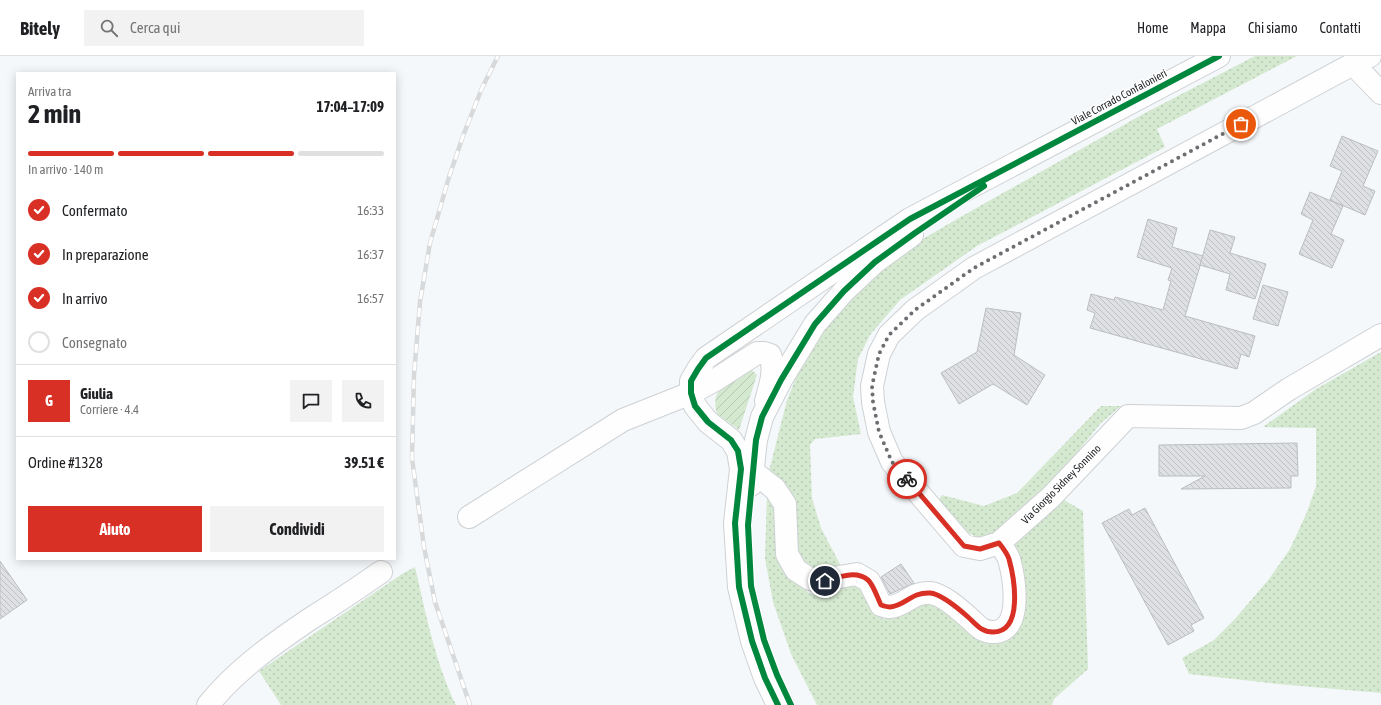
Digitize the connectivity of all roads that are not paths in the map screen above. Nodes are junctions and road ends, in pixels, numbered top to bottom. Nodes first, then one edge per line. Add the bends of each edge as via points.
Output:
1 (1219, 56) edge
2 (1361, 60) edge
3 (1381, 93) edge
4 (1029, 156) junction
5 (1381, 335) edge
6 (691, 393) junction
7 (762, 417) junction
8 (752, 471) junction
9 (469, 517) dead end
10 (999, 543) junction
11 (381, 572) dead end
12 (208, 705) edge
13 (778, 705) edge
14 (790, 705) edge

1 - 4 street, Viale Corrado Confalonieri
2 - 3 street
2 - 10 street, Via Giorgio Sidney Sonnino via 974,268 915,310 889,335 879,354 872,386 879,432 892,462 964,546 980,549
4 - 6 street via 910,219 706,358 691,381
4 - 7 street via 875,262 844,291 815,324
5 - 10 street, Via Giorgio Sidney Sonnino via 1254,413 1241,418 1128,416 1051,497
6 - 7 street via 758,353 770,355 773,371
6 - 9 street via 623,420
6 - 13 street via 695,406 708,422 731,440 738,451 741,469 735,523 739,587 752,641
7 - 8 street
8 - 10 street via 776,489 785,504 788,554 796,570 810,579 825,581 857,574 869,581 881,605 890,607 918,594 931,593 946,600 980,628 993,632 1003,630 1011,621 1014,610 1014,584 1008,557
8 - 14 street via 748,525 751,586 764,640
11 - 12 street via 249,664 221,689

